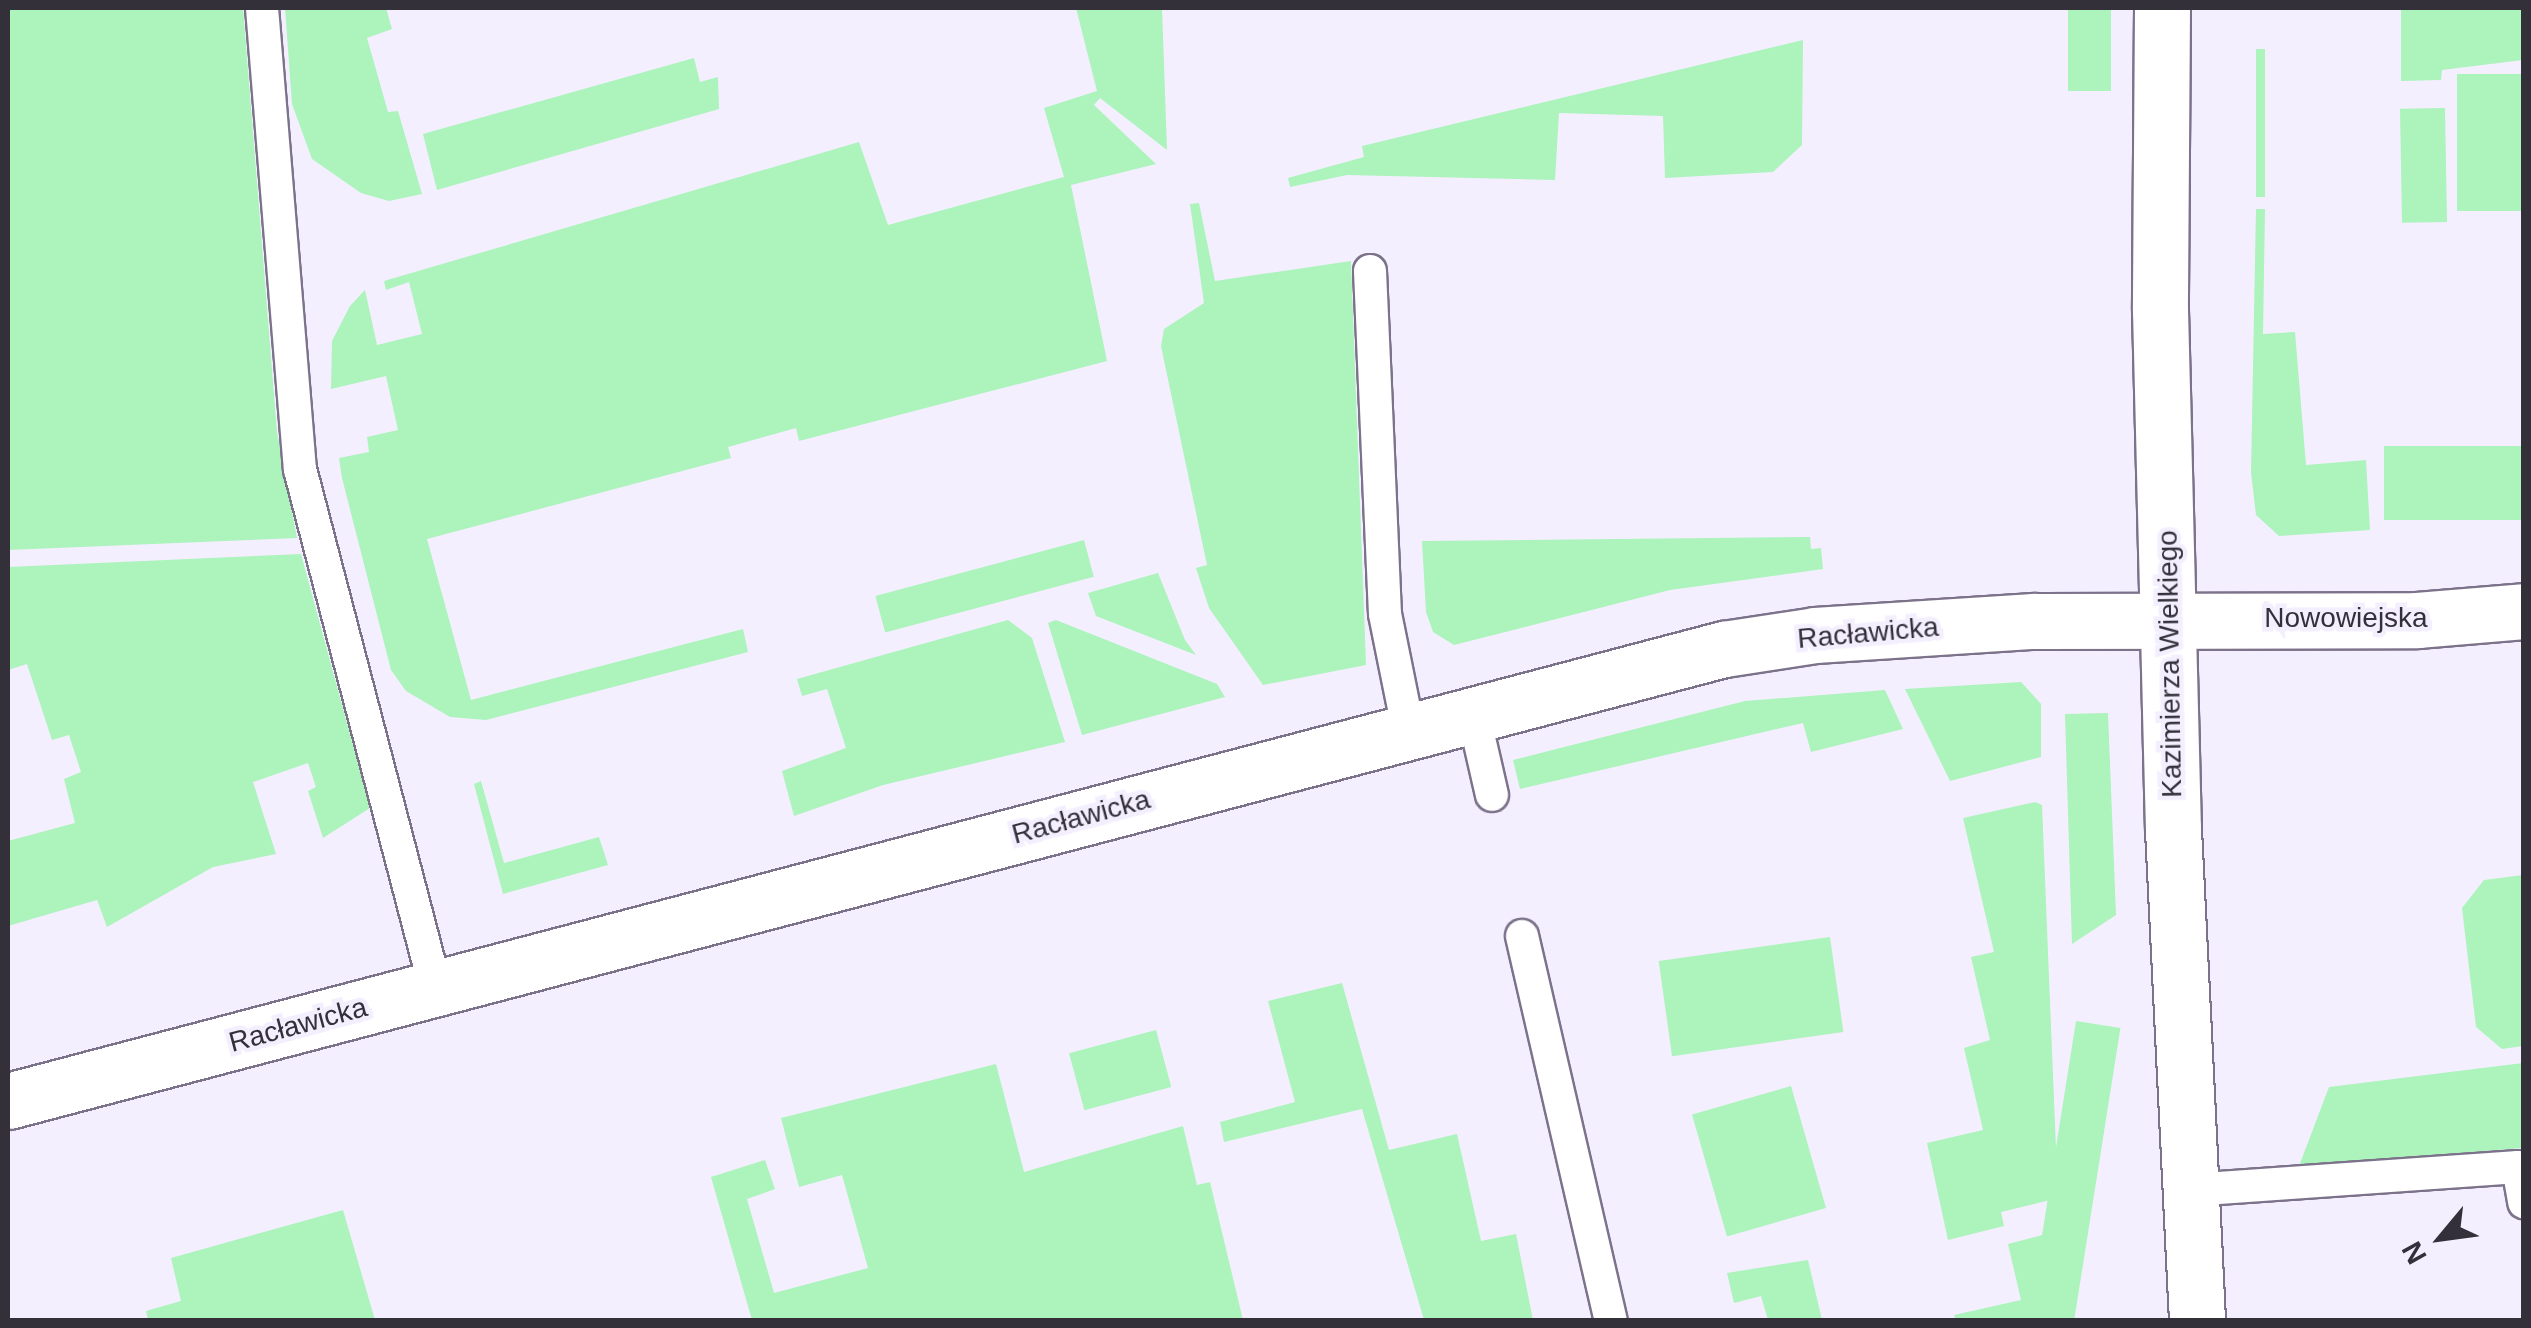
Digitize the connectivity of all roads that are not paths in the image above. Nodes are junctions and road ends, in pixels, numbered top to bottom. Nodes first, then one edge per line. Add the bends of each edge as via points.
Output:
1 (262, 8) edge
2 (2162, 8) edge
3 (1370, 271) dead end
4 (2524, 610) edge
5 (2168, 618) junction
6 (1473, 712) junction
7 (1408, 728) junction
8 (1492, 795) dead end
9 (1522, 936) dead end
10 (436, 990) junction
11 (8, 1101) edge
12 (2190, 1190) junction
13 (2524, 1202) edge
14 (1611, 1320) edge
15 (2197, 1320) edge

1 - 10 lane via 300,469
2 - 5 street, Kazimierza Wielkiego
3 - 7 lane via 1385,614
4 - 5 street, Nowowiejska via 2417,620
5 - 6 street, Racławicka via 2034,620 1772,641
5 - 12 street, Kazimierza Wielkiego
6 - 7 street, Racławicka
6 - 8 lane
7 - 10 street, Racławicka
9 - 14 lane
10 - 11 street, Racławicka
12 - 13 lane via 2518,1167
12 - 15 street, Kazimierza Wielkiego

